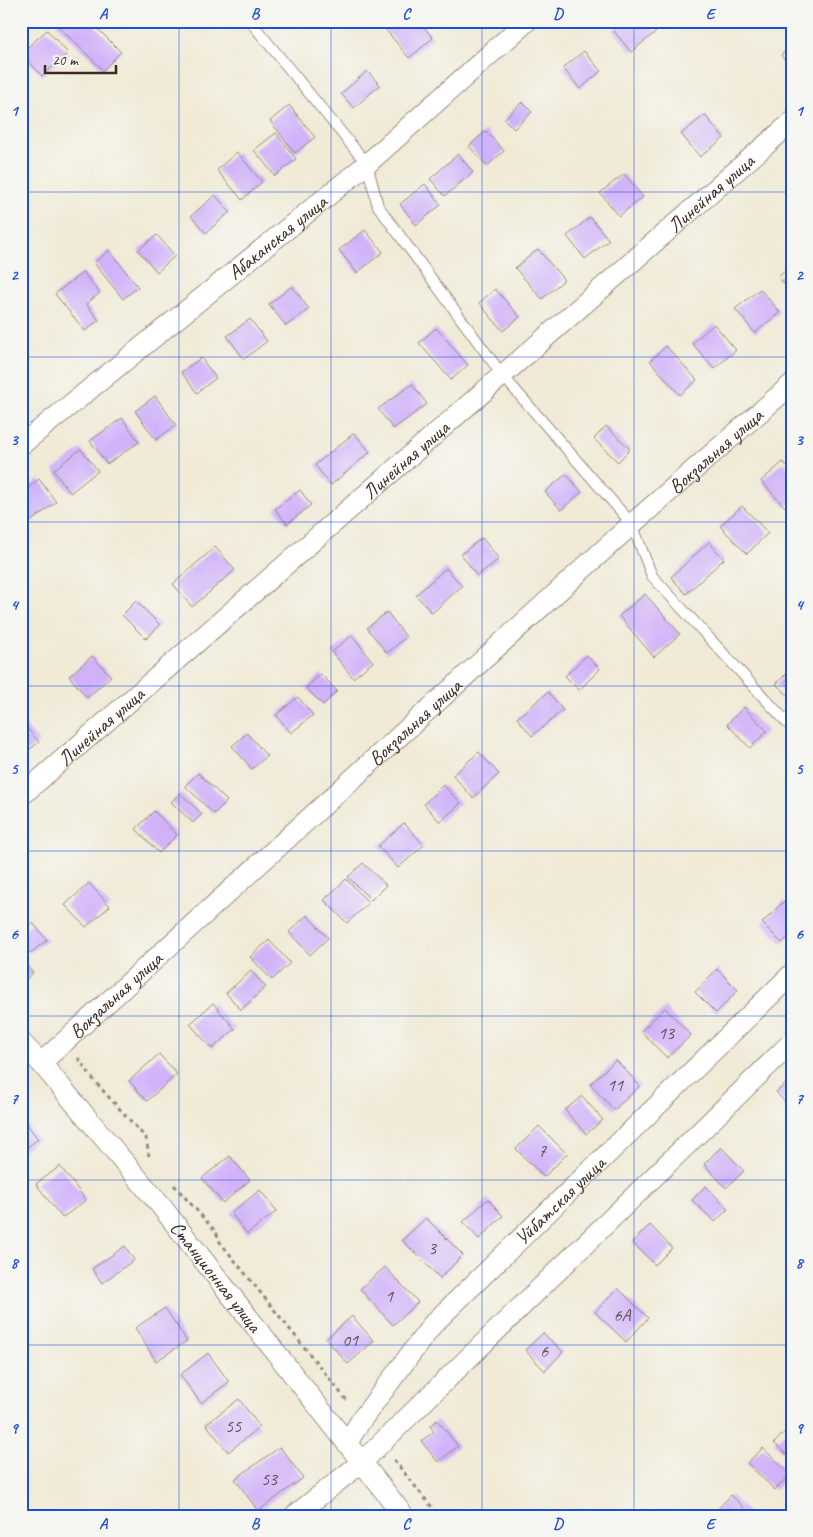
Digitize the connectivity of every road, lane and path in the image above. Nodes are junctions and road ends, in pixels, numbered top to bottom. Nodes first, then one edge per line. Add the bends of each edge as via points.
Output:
1 (250, 21) edge
2 (527, 21) edge
3 (792, 122) edge
4 (367, 164) junction
5 (503, 376) junction
6 (792, 384) edge
7 (21, 445) edge
8 (632, 524) junction
9 (792, 728) edge
10 (21, 796) edge
11 (792, 974) edge
12 (21, 1042) edge
13 (65, 1042) junction
14 (792, 1042) edge
15 (41, 1063) junction
16 (150, 1161) dead end
17 (170, 1180) dead end
18 (362, 1419) junction
19 (347, 1443) junction
20 (381, 1443) junction
21 (362, 1462) junction
22 (294, 1516) edge
23 (404, 1516) edge
24 (439, 1516) edge

1 - 4 lane
2 - 4 street, Абаканская улица
3 - 5 street, Линейная улица
4 - 5 lane via 378,206
4 - 7 street, Абаканская улица
5 - 8 lane
5 - 10 street, Линейная улица
6 - 8 street, Вокзальная улица
8 - 9 lane via 652,576
8 - 13 street, Вокзальная улица
11 - 18 street, Уйбатская улица via 433,1324
12 - 15 street, Станционная улица
13 - 15 street, Вокзальная улица
13 - 16 path via 96,1083 146,1138
14 - 20 street
15 - 19 street, Станционная улица via 160,1206
17 - 18 path via 216,1232 220,1242
18 - 19 street, Уйбатская улица
19 - 21 street, Станционная улица
20 - 21 street
20 - 24 path
21 - 22 street
21 - 23 street, Станционная улица

